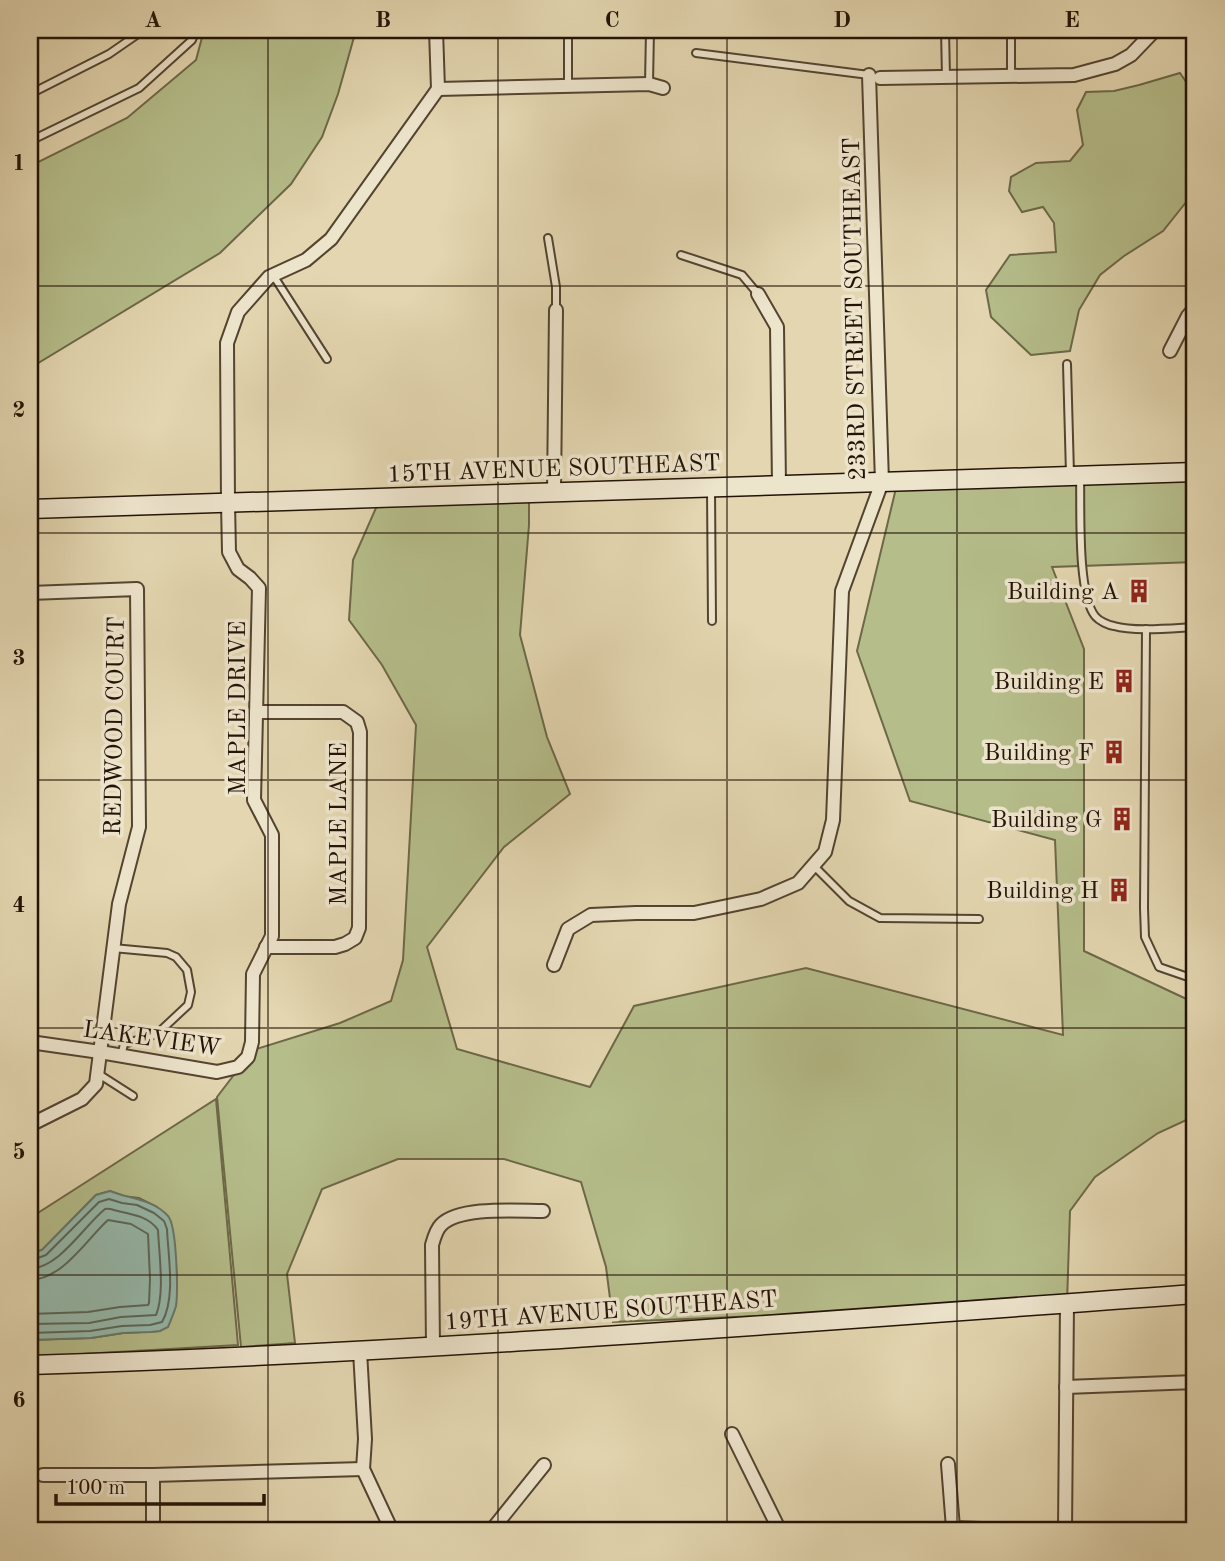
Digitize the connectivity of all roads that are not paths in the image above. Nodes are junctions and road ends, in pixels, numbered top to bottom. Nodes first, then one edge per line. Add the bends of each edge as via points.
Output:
1 (30, 30) edge
2 (139, 30) edge
3 (196, 30) edge
4 (436, 30) edge
5 (568, 30) edge
6 (650, 30) edge
7 (945, 30) edge
8 (1011, 30) edge
9 (1155, 30) edge
10 (696, 52) dead end
11 (874, 76) junction
12 (1011, 76) junction
13 (946, 77) junction
14 (649, 84) junction
15 (568, 86) junction
16 (663, 88) dead end
17 (438, 89) junction
18 (30, 95) edge
19 (30, 141) edge
20 (548, 238) dead end
21 (681, 255) dead end
22 (271, 276) junction
23 (758, 294) joint
24 (1195, 308) edge
25 (556, 310) joint
26 (1170, 351) dead end
27 (327, 359) dead end
28 (1066, 364) dead end
29 (1195, 472) edge
30 (1075, 476) junction
31 (882, 482) junction
32 (779, 485) junction
33 (711, 487) junction
34 (554, 492) junction
35 (228, 503) junction
36 (30, 509) edge
37 (30, 593) edge
38 (712, 621) dead end
39 (1195, 627) edge
40 (1146, 629) junction
41 (256, 712) junction
42 (813, 865) junction
43 (979, 919) dead end
44 (266, 947) junction
45 (113, 948) junction
46 (554, 965) dead end
47 (1195, 972) edge
48 (30, 1042) edge
49 (252, 1042) joint
50 (100, 1052) junction
51 (121, 1056) junction
52 (97, 1073) junction
53 (133, 1096) dead end
54 (30, 1125) edge
55 (543, 1210) dead end
56 (1195, 1294) edge
57 (1068, 1303) junction
58 (433, 1347) junction
59 (359, 1351) junction
60 (30, 1365) edge
61 (1195, 1381) edge
62 (1066, 1387) junction
63 (732, 1434) dead end
64 (948, 1464) dead end
65 (544, 1465) dead end
66 (363, 1469) junction
67 (43, 1475) dead end
68 (153, 1475) junction
69 (953, 1528) junction
70 (153, 1531) edge
71 (393, 1531) edge
72 (491, 1531) edge
73 (780, 1531) edge
74 (931, 1531) edge
75 (1038, 1531) edge
76 (1065, 1531) edge

1 - 18 lane
2 - 18 lane via 108,54
3 - 19 lane via 192,40 139,88
4 - 17 street
5 - 15 lane
6 - 14 lane
7 - 13 lane
8 - 12 lane
9 - 12 street via 1131,55 1115,64 1074,75
10 - 11 lane
11 - 13 street
11 - 31 street, 233RD STREET SOUTHEAST
12 - 13 street
14 - 15 street
14 - 16 street
15 - 17 street
17 - 22 street via 331,239 306,260
20 - 25 lane
21 - 23 lane via 742,275
22 - 27 lane
22 - 35 street, MAPLE DRIVE via 238,312 227,343
23 - 32 street via 777,327
24 - 26 street
25 - 34 street
28 - 30 lane
29 - 30 street, 15TH AVENUE SOUTHEAST
30 - 31 street, 15TH AVENUE SOUTHEAST
30 - 40 lane via 1087,602 1096,619 1116,627
31 - 32 street, 15TH AVENUE SOUTHEAST
31 - 42 street, 233RD STREET SOUTHEAST via 842,590 833,820 825,852
32 - 33 street, 15TH AVENUE SOUTHEAST
33 - 34 street, 15TH AVENUE SOUTHEAST
33 - 38 lane
34 - 35 street, 15TH AVENUE SOUTHEAST
35 - 36 street, 15TH AVENUE SOUTHEAST
35 - 41 street, MAPLE DRIVE via 229,552 259,589
37 - 45 street, REDWOOD COURT via 137,589 139,827
39 - 40 lane
40 - 47 lane via 1145,937 1159,967 1188,977
41 - 44 street, MAPLE DRIVE via 254,800 272,835 272,936
41 - 44 street, MAPLE LANE via 343,712 357,722 359,733 359,928 355,938 335,947
42 - 43 lane via 849,901 880,918
42 - 46 street via 798,883 761,899 694,913 591,915 568,929
44 - 49 street, MAPLE DRIVE via 253,974
45 - 50 street, REDWOOD COURT
45 - 51 lane via 176,957 187,970 191,992 188,1005 173,1020 157,1034 124,1044
48 - 50 street, LAKEVIEW
49 - 51 street, LAKEVIEW via 239,1067 217,1072
50 - 51 street, LAKEVIEW
50 - 52 street, REDWOOD COURT
52 - 53 lane
52 - 54 street via 96,1084 82,1099
55 - 58 street via 472,1212 442,1225 432,1245
56 - 57 street, 19TH AVENUE SOUTHEAST
57 - 58 street, 19TH AVENUE SOUTHEAST
57 - 62 street
58 - 59 street, 19TH AVENUE SOUTHEAST
59 - 60 street, 19TH AVENUE SOUTHEAST
59 - 66 street
61 - 62 street
62 - 76 street
63 - 73 street
64 - 69 street
65 - 72 street
66 - 68 street
66 - 71 street
67 - 68 street
68 - 70 street
69 - 74 street
69 - 75 street

